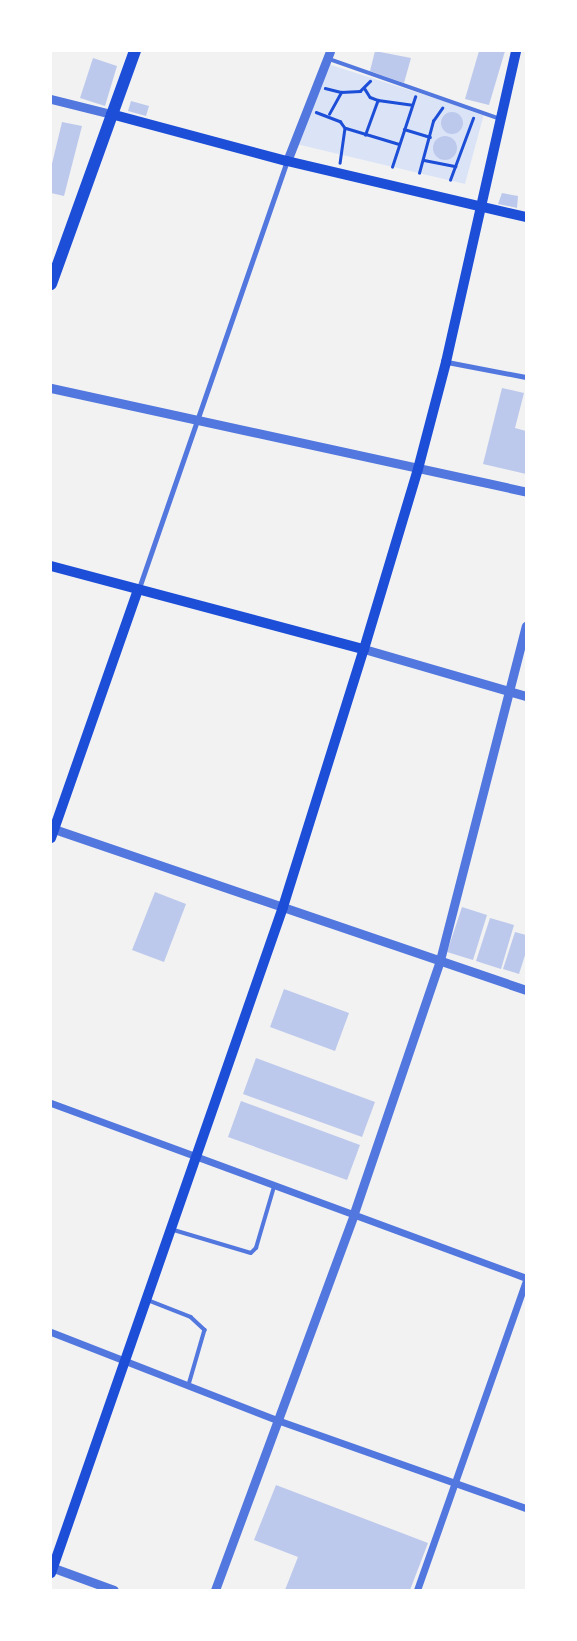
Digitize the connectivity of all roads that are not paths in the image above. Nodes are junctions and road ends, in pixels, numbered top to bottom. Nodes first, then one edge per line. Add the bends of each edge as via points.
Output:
1 (135, 51) edge
2 (516, 51) edge
3 (329, 54) edge
4 (51, 99) edge
5 (111, 114) junction
6 (501, 119) junction
7 (287, 161) junction
8 (483, 206) junction
9 (526, 217) edge
10 (51, 284) edge
11 (446, 362) junction
12 (526, 377) edge
13 (51, 388) edge
14 (196, 422) junction
15 (418, 469) junction
16 (526, 492) edge
17 (51, 566) edge
18 (138, 590) junction
19 (526, 626) edge
20 (364, 649) junction
21 (511, 691) junction
22 (526, 696) edge
23 (52, 832) edge
24 (283, 907) junction
25 (440, 960) junction
26 (526, 990) edge
27 (51, 1103) edge
28 (197, 1159) junction
29 (274, 1187) junction
30 (353, 1216) junction
31 (172, 1229) junction
32 (526, 1279) edge
33 (148, 1300) junction
34 (51, 1332) edge
35 (127, 1360) junction
36 (188, 1385) junction
37 (277, 1420) junction
38 (456, 1482) junction
39 (526, 1508) edge
40 (51, 1569) edge
41 (114, 1590) edge
42 (215, 1590) edge
43 (417, 1590) edge

1 - 5 main road
2 - 6 main road
3 - 6 lane
3 - 7 street
4 - 5 street
5 - 7 main road
5 - 10 main road
6 - 8 main road
7 - 8 main road
7 - 14 street
8 - 9 main road
8 - 11 main road
11 - 12 street
11 - 15 main road
13 - 14 street
14 - 15 street
14 - 18 street
15 - 16 street
15 - 20 main road
17 - 18 main road
18 - 20 main road
18 - 23 main road
19 - 21 street
20 - 21 street
20 - 24 main road
21 - 22 street
21 - 25 street
23 - 24 street
24 - 25 street
24 - 28 main road
25 - 26 street
25 - 30 street
27 - 28 street
28 - 29 street
28 - 31 main road
29 - 30 street
29 - 31 lane via 256,1248 249,1254
30 - 32 street
30 - 37 street
31 - 33 main road
32 - 38 street
33 - 35 main road
33 - 36 lane via 202,1325 205,1335
34 - 35 street
35 - 36 street
35 - 40 main road
36 - 37 street
37 - 38 street
37 - 42 street
38 - 39 street
38 - 43 street
40 - 41 street

